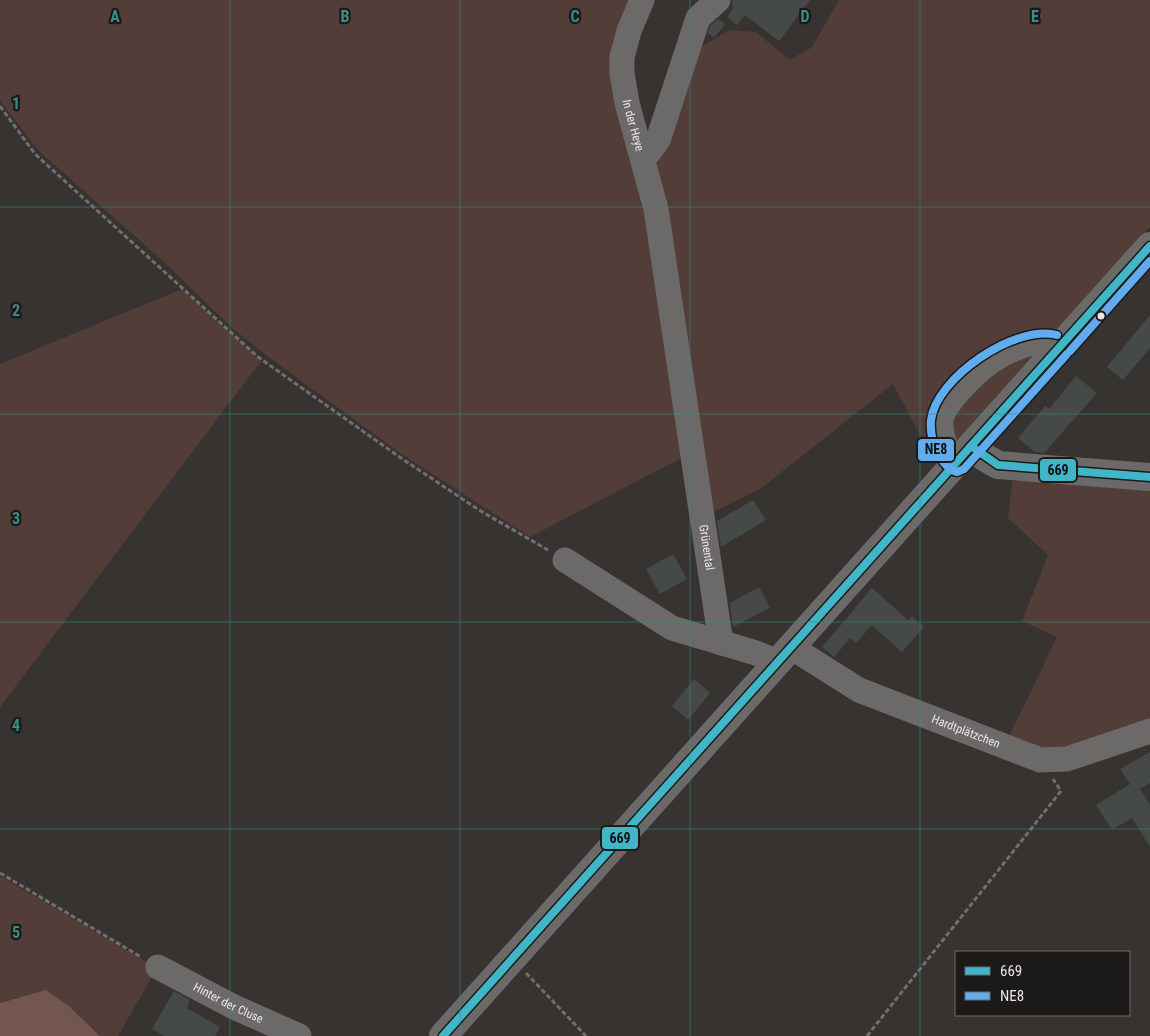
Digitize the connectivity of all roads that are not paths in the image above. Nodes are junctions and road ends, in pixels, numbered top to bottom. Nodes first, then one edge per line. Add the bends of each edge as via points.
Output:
1 (642, 0) edge
2 (718, 0) edge
3 (643, 160) junction
4 (1150, 246) edge
5 (1061, 346) junction
6 (691, 452) joint
7 (964, 454) junction
8 (1150, 477) edge
9 (565, 560) dead end
10 (720, 643) junction
11 (785, 654) junction
12 (1150, 730) edge
13 (158, 967) road end
14 (299, 1036) edge
15 (443, 1036) edge

1 - 3 street, In der Heye via 628,31 622,73
2 - 3 street via 698,18 658,140
3 - 6 street, In der Heye via 663,250
4 - 5 main road
5 - 7 main road
5 - 7 street via 1040,341 992,361 950,402 941,419 942,437 948,454
6 - 10 street, Grünental
7 - 8 main road via 984,457 998,465
7 - 11 main road
9 - 10 street via 672,628
10 - 11 street via 756,652
11 - 12 street, Hardtplätzchen via 859,690 1040,760 1067,759
11 - 15 main road
13 - 14 street, Hinter der Cluse via 270,1025

